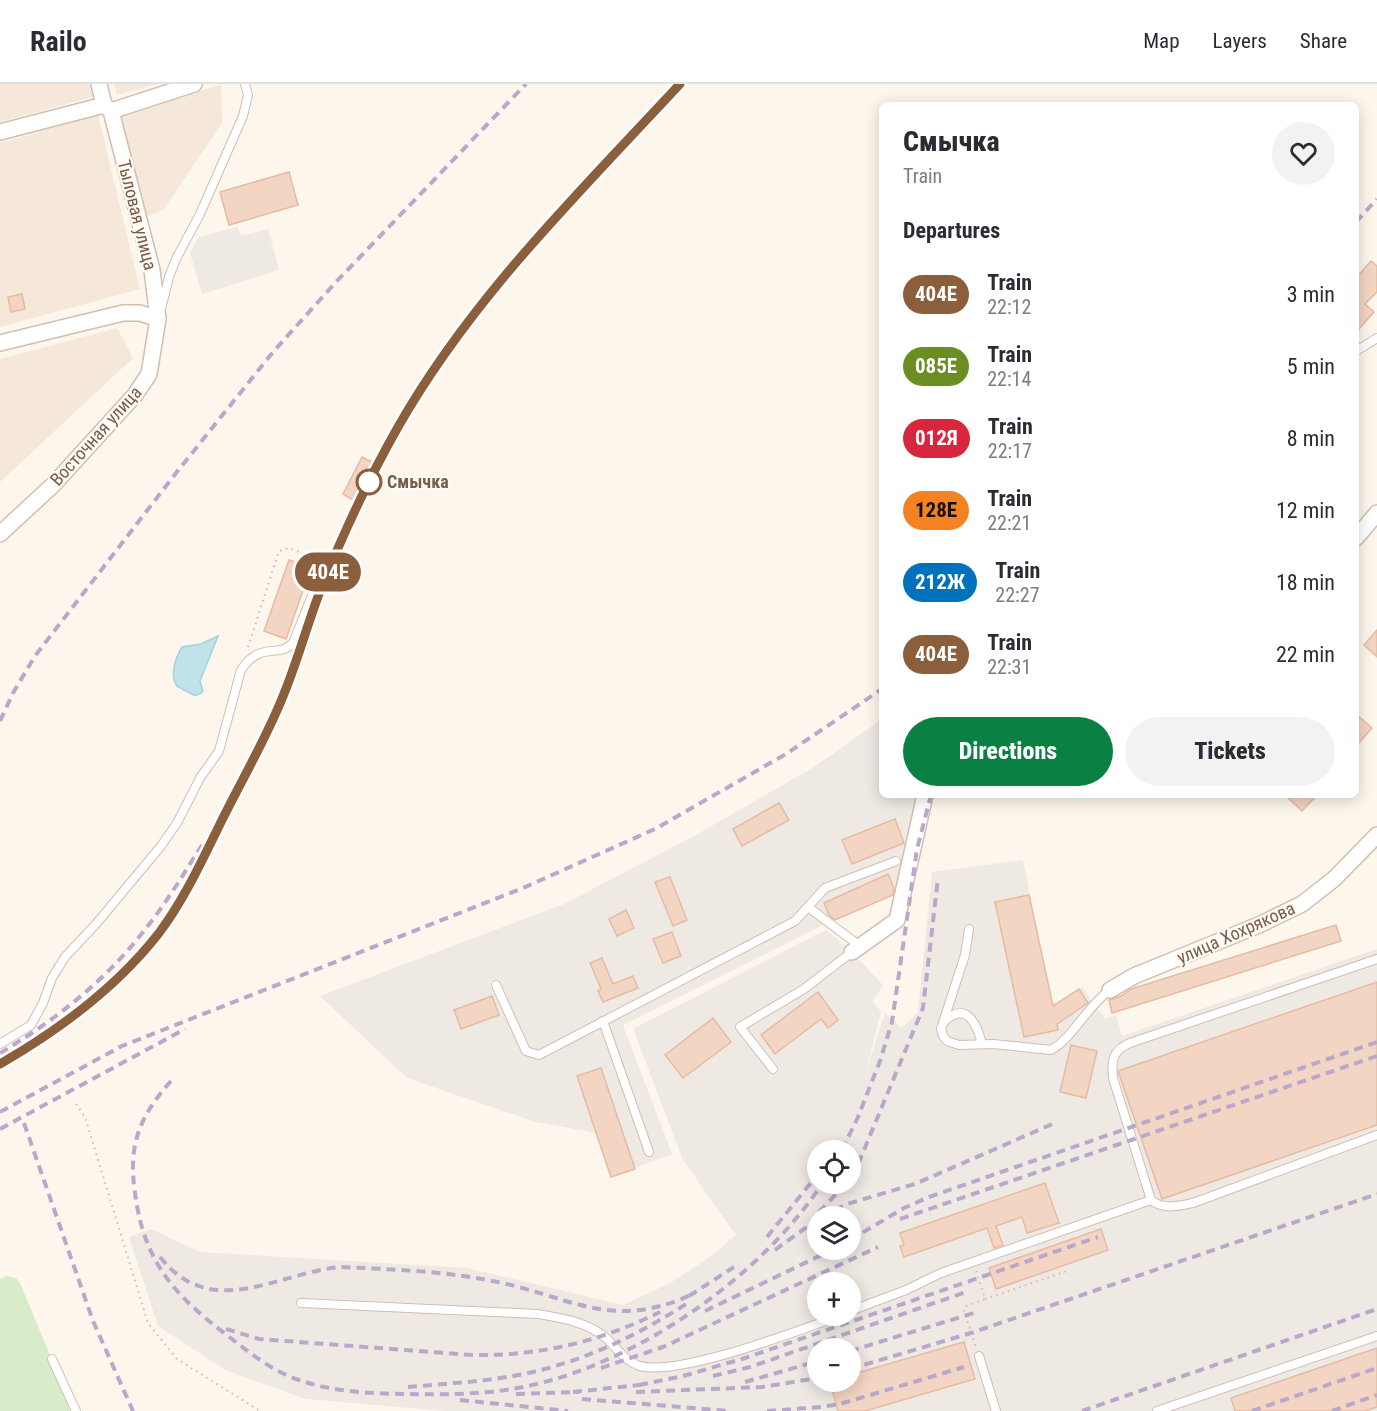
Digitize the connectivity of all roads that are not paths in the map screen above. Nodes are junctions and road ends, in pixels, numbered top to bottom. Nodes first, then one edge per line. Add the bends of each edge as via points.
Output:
1 (99, 84) edge
2 (194, 84) edge
3 (245, 84) edge
4 (108, 108) junction
5 (0, 132) edge
6 (158, 320) junction
7 (1377, 338) edge
8 (0, 343) edge
9 (1359, 349) edge
10 (1377, 513) edge
11 (0, 534) edge
12 (1359, 534) edge
13 (325, 563) road end
14 (924, 798) edge
15 (1377, 835) edge
16 (896, 861) dead end
17 (808, 907) junction
18 (969, 929) dead end
19 (856, 949) junction
20 (1377, 959) edge
21 (496, 986) dead end
22 (1110, 990) joint
23 (603, 1021) junction
24 (943, 1023) junction
25 (0, 1044) edge
26 (982, 1044) junction
27 (773, 1070) dead end
28 (1377, 1135) edge
29 (648, 1152) dead end
30 (1151, 1200) junction
31 (302, 1303) dead end
32 (861, 1307) edge
33 (811, 1326) edge
34 (1377, 1336) edge
35 (979, 1356) road end
36 (52, 1359) dead end
37 (76, 1411) edge
38 (996, 1411) edge
39 (1157, 1411) edge

1 - 4 street, Тыловая улица
2 - 4 street
3 - 6 lane via 248,95 243,116 176,259
4 - 5 street
4 - 6 street, Тыловая улица via 152,270
6 - 8 street via 123,313
6 - 11 street, Восточная улица via 149,374 143,384 53,485
7 - 9 lane
10 - 12 street
13 - 25 lane via 293,643 284,650 261,652 241,670 219,751 177,823 65,957 31,1025
14 - 19 street via 897,920
15 - 22 street, улица Хохрякова via 1342,872 1302,904
16 - 17 lane via 825,888
17 - 19 lane
17 - 23 lane via 795,921
18 - 24 lane via 965,955
19 - 27 lane via 804,989 740,1027
20 - 30 lane via 1130,1043 1116,1052 1112,1057 1113,1078
21 - 23 lane via 526,1051 539,1055
22 - 26 lane via 1051,1050
23 - 29 lane
24 - 26 lane via 941,1029 947,1041
24 - 26 lane via 954,1015 972,1018
28 - 30 lane via 1193,1203 1158,1206
30 - 32 lane via 973,1262
31 - 33 lane via 557,1317 591,1329 628,1360 645,1367 722,1355
34 - 39 lane
35 - 38 lane
36 - 37 lane

